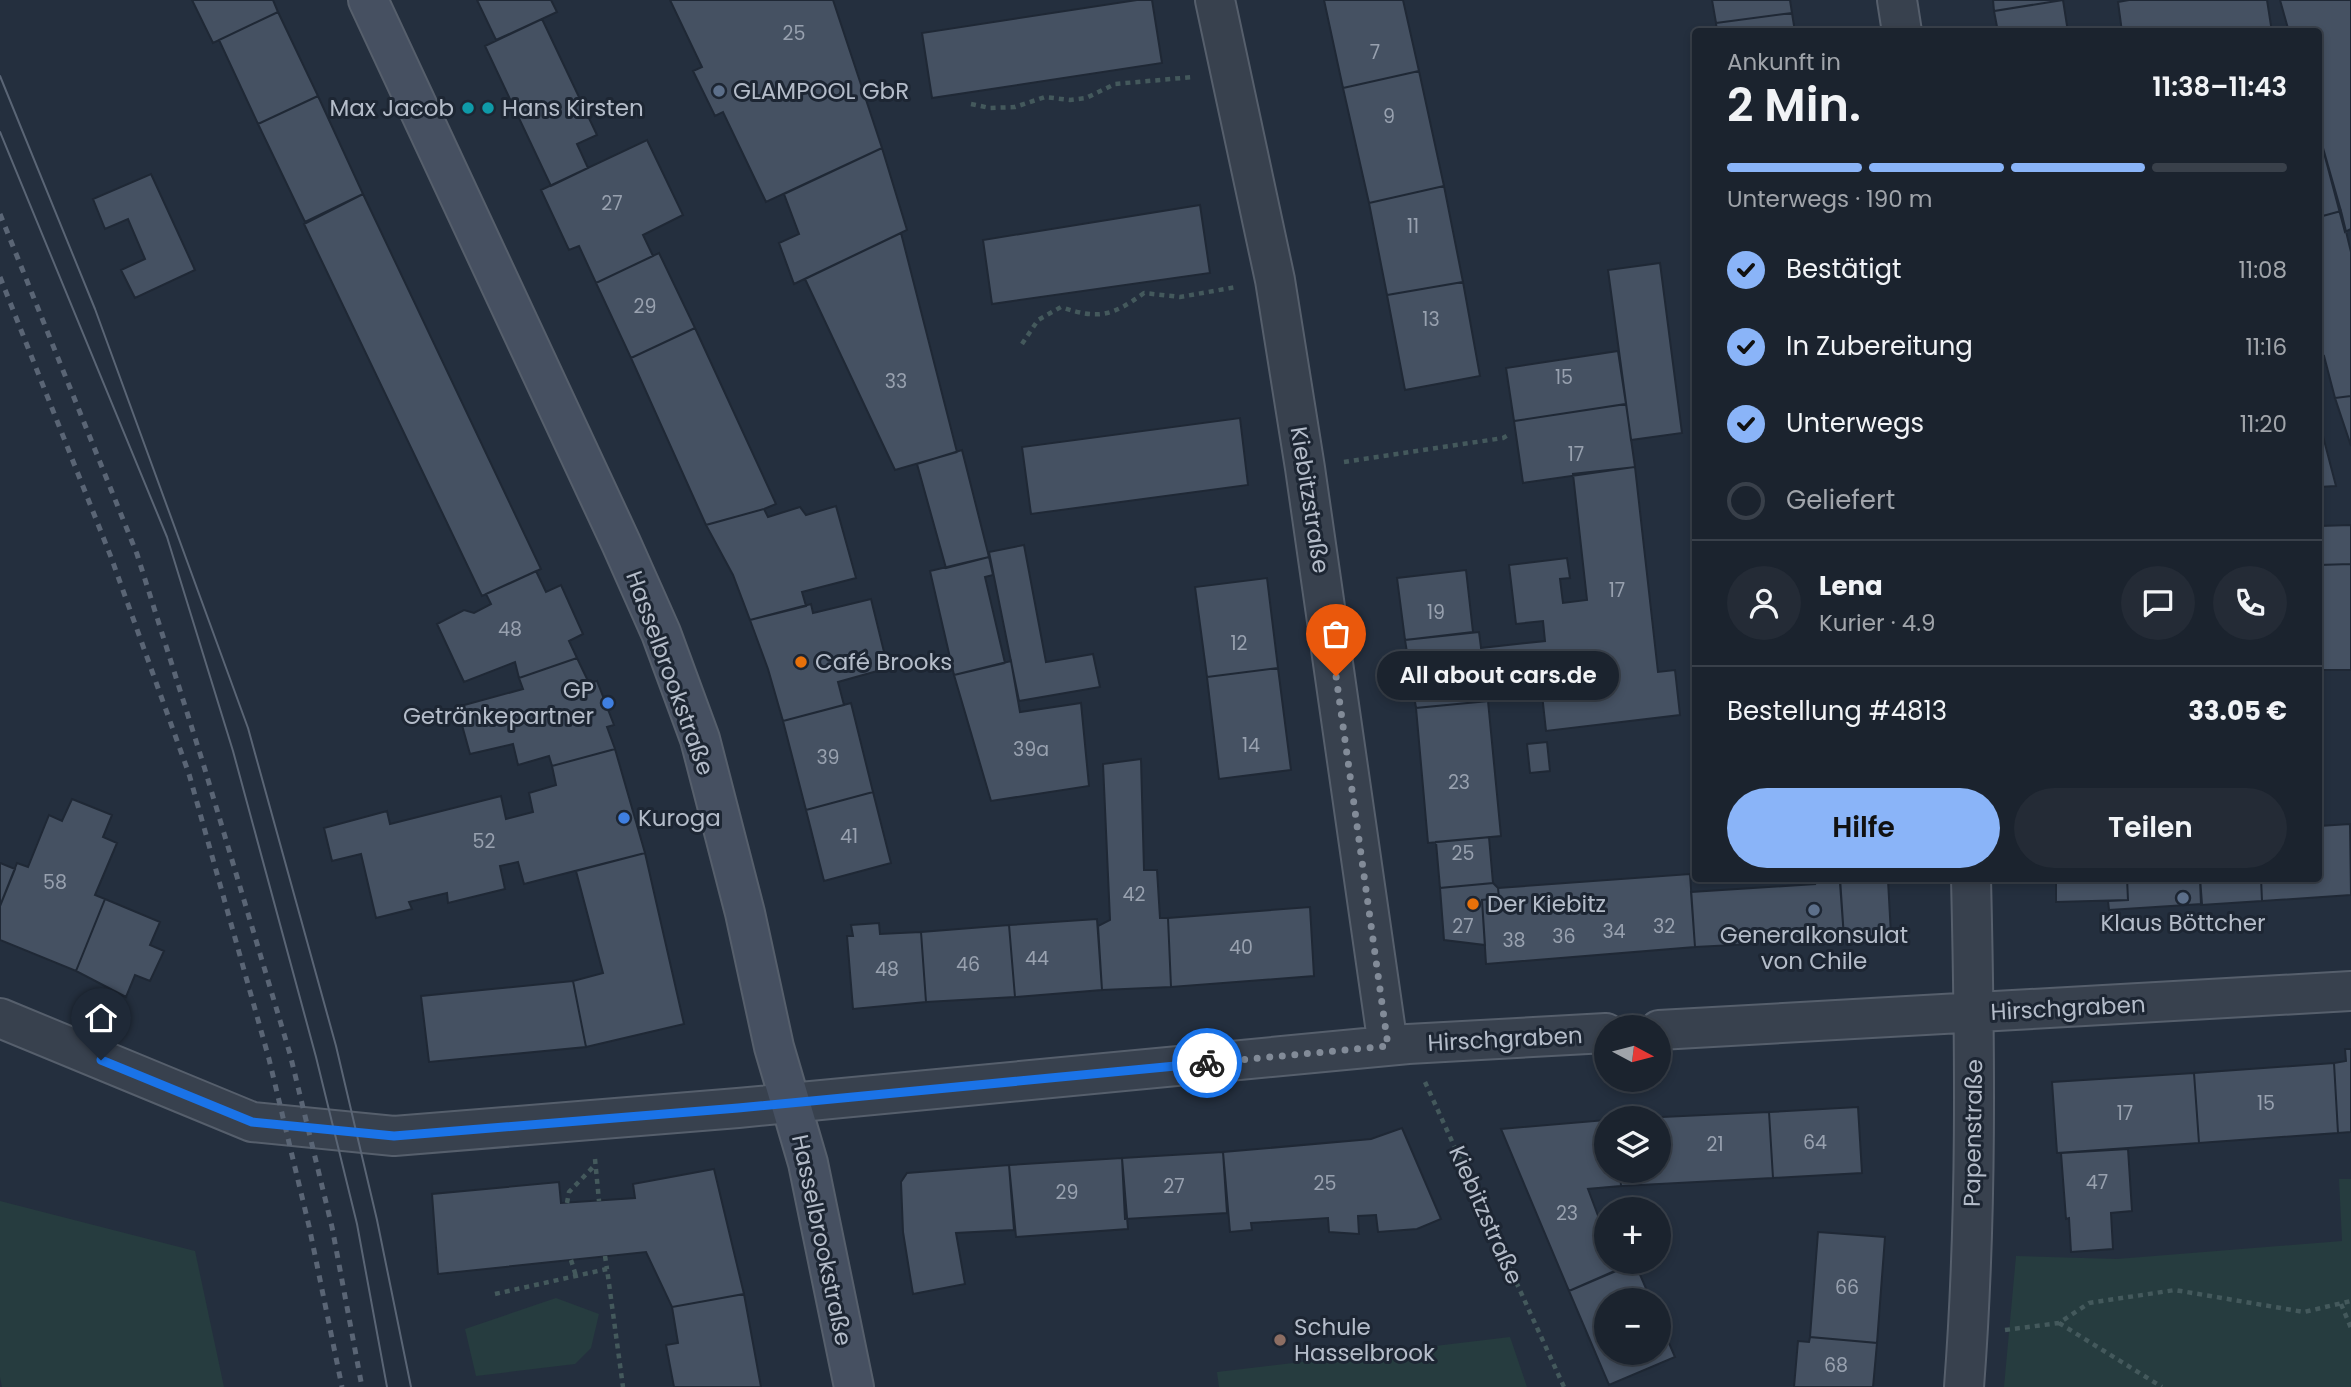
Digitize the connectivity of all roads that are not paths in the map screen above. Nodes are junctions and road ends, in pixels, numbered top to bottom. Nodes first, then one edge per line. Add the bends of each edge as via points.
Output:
1 (368, 0) edge
2 (1215, 0) edge
3 (1897, 0) edge
4 (1901, 28) edge
5 (1971, 882) edge
6 (2351, 992) edge
7 (1974, 1014) junction
8 (0, 1018) edge
9 (1671, 1029) edge
10 (1594, 1034) edge
11 (1398, 1045) junction
12 (792, 1103) junction
13 (854, 1387) edge
14 (1964, 1387) edge

1 - 12 street, Hasselbrookstraße via 660,632 700,739 774,1047
2 - 11 street, Kiebitzstraße via 1275,280
3 - 4 street
5 - 7 street, Papenstraße
6 - 7 street, Hirschgraben
7 - 9 street, Hirschgraben
7 - 14 street, Papenstraße via 1975,1108
8 - 12 street, Hirschgraben via 252,1122 394,1136
10 - 11 street, Hirschgraben
11 - 12 street, Hirschgraben
12 - 13 street, Hasselbrookstraße

